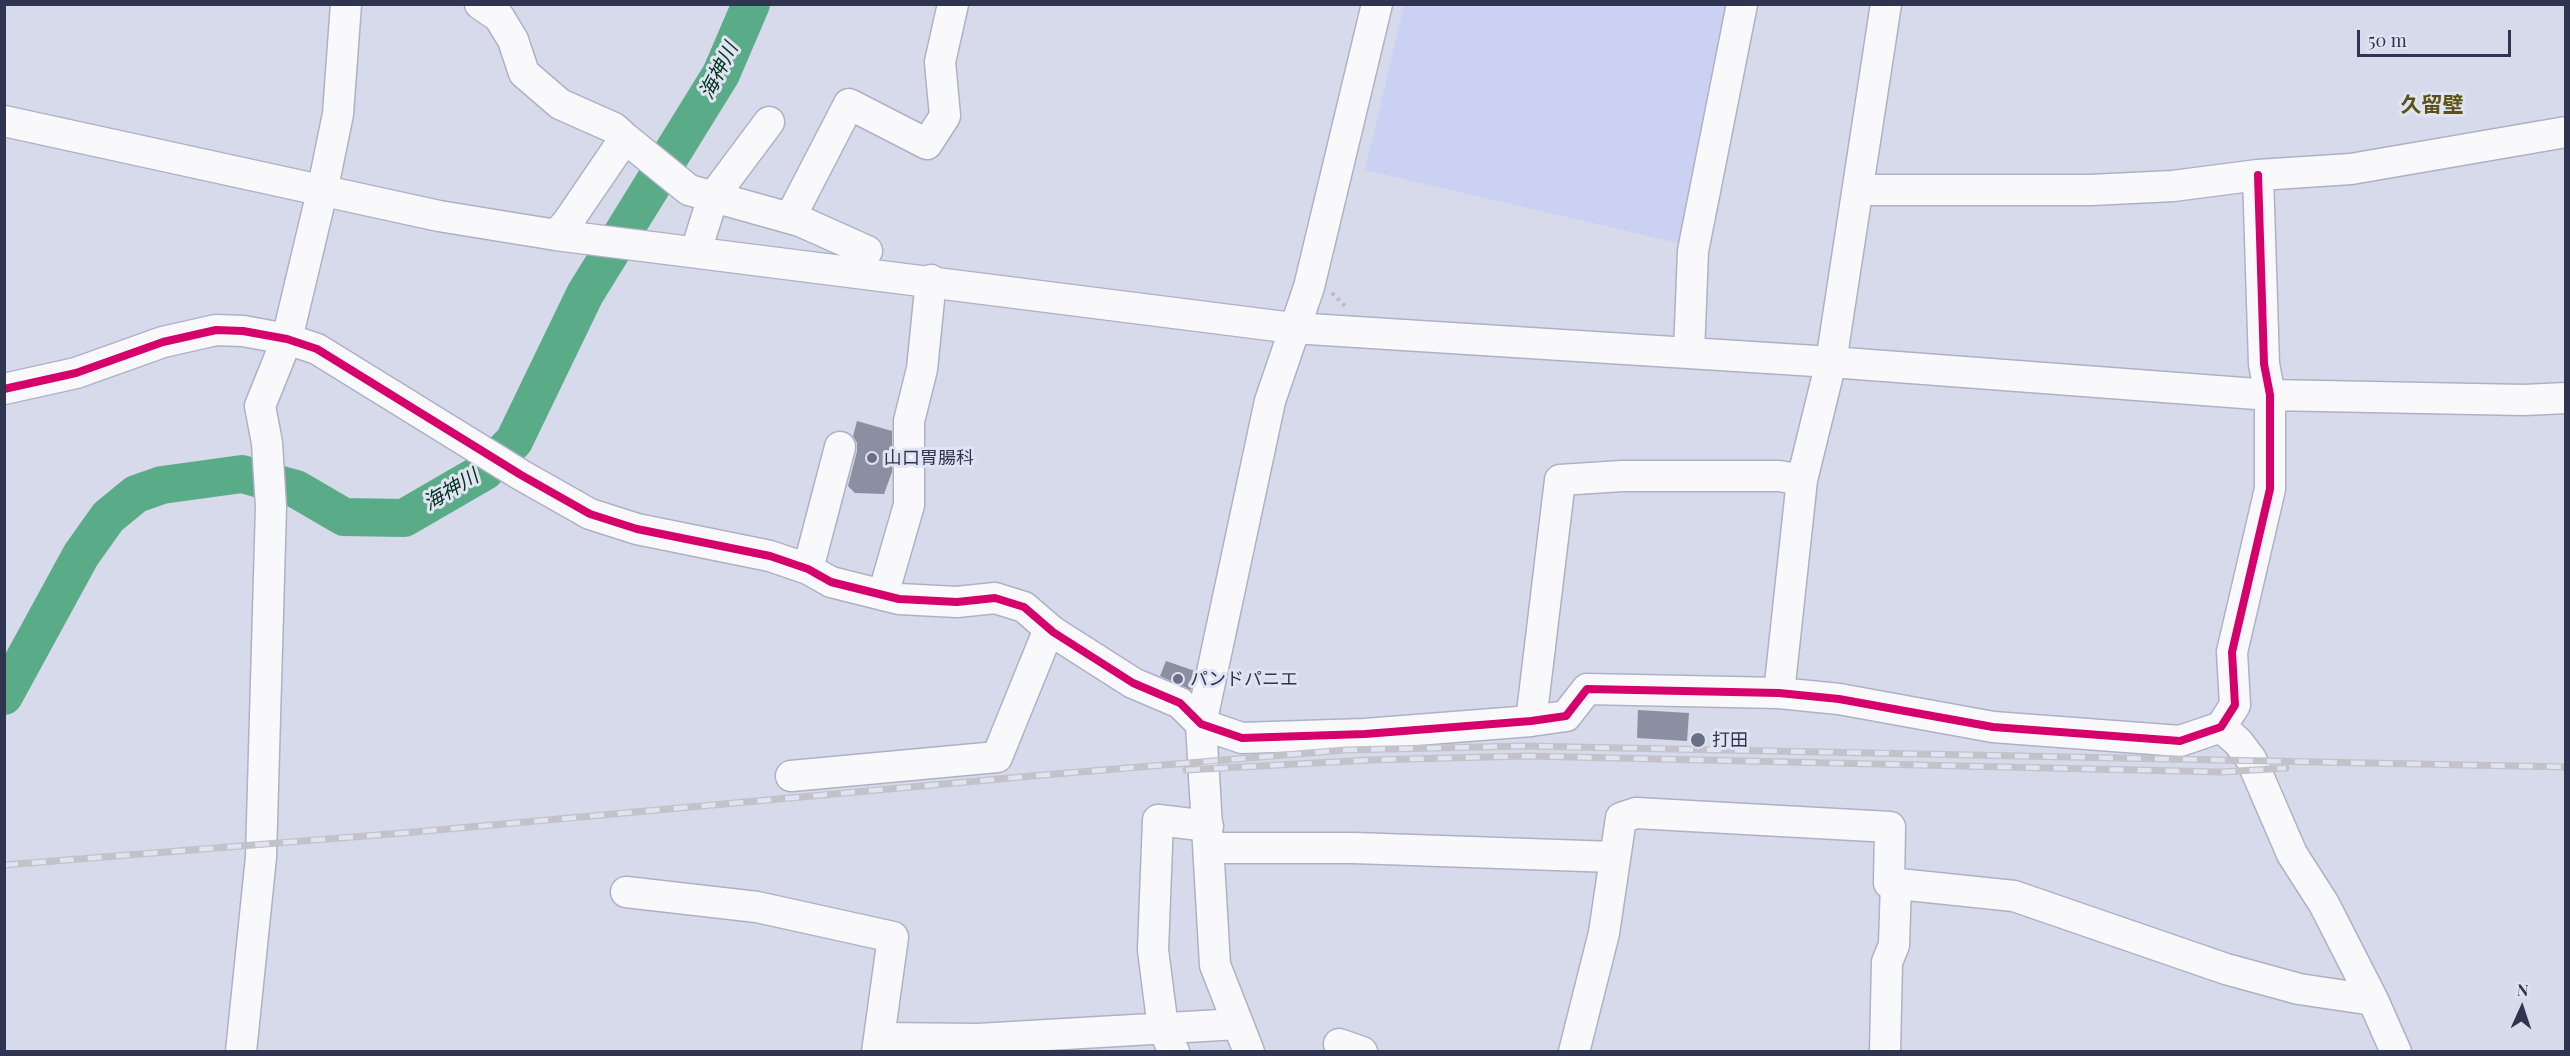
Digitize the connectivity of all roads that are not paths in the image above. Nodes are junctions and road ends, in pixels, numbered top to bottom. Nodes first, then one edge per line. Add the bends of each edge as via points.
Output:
1 (346, 4) edge
2 (480, 4) edge
3 (953, 4) edge
4 (1377, 4) edge
5 (1742, 4) edge
6 (1886, 4) edge
7 (4, 120) edge
8 (769, 122) dead end
9 (2565, 132) edge
10 (625, 138) junction
11 (2258, 175) junction
12 (1858, 190) junction
13 (322, 192) junction
14 (713, 197) junction
15 (790, 218) junction
16 (566, 236) junction
17 (696, 251) junction
18 (867, 251) dead end
19 (931, 280) junction
20 (1293, 327) junction
21 (287, 339) junction
22 (1689, 353) junction
23 (1831, 362) junction
24 (4, 389) edge
25 (2271, 395) junction
26 (2565, 398) edge
27 (840, 447) dead end
28 (1802, 480) junction
29 (808, 569) junction
30 (883, 595) junction
31 (1049, 629) junction
32 (1779, 693) junction
33 (1531, 721) junction
34 (1201, 724) junction
35 (2221, 727) junction
36 (791, 776) dead end
37 (1209, 837) junction
38 (1614, 857) junction
39 (1896, 882) junction
40 (626, 892) dead end
41 (2373, 1000) junction
42 (1238, 1024) junction
43 (1168, 1040) edge
44 (878, 1045) edge
45 (241, 1052) edge
46 (1249, 1052) edge
47 (1574, 1052) edge
48 (1885, 1052) edge
49 (2396, 1052) edge

1 - 13 street via 338,114
2 - 10 street via 499,17 513,40 524,73 560,104 614,128
3 - 15 street via 940,62 945,116 927,144 849,104
4 - 20 street via 1309,287
5 - 22 street via 1693,251
6 - 12 street
7 - 13 street
8 - 14 street
9 - 11 street via 2351,169
10 - 14 street via 689,190
10 - 16 street via 567,223
11 - 12 street via 2173,186 2091,190
11 - 25 street via 2264,364
12 - 23 street
13 - 16 street
13 - 21 street
14 - 15 street
14 - 17 street
15 - 18 street
16 - 17 street
17 - 19 street
19 - 20 street
19 - 30 street via 922,369 909,421 909,505
20 - 22 street
20 - 34 street via 1270,401
21 - 24 street via 216,330 164,342 76,373
21 - 29 street via 317,349 590,514 637,530 770,556
21 - 45 street via 260,406 271,507 261,857
22 - 23 street
23 - 25 street
23 - 28 street
25 - 26 street
25 - 35 street via 2270,489 2232,652 2235,705
27 - 29 street
28 - 32 street
28 - 33 street via 1779,476 1622,476 1560,480
29 - 30 street via 831,582
30 - 31 street via 957,602 994,598 1024,607
31 - 34 street via 1133,683 1180,703
31 - 36 street via 997,757
32 - 33 street via 1587,689 1566,716
32 - 35 street via 1839,699 1992,727 2180,741
33 - 34 street via 1365,734 1242,738
34 - 37 street
35 - 41 street via 2251,759 2292,854 2324,904
37 - 38 street via 1354,848
37 - 42 street via 1215,965
37 - 43 street via 1158,820 1153,950
38 - 39 street via 1621,818 1636,813 1890,827 1889,883
38 - 47 street via 1604,933
39 - 41 street via 2014,896 2226,969 2299,989
39 - 48 street via 1894,945 1887,962
40 - 44 street via 757,907 893,938
41 - 49 street
42 - 43 street
42 - 46 street
43 - 44 street via 978,1039

